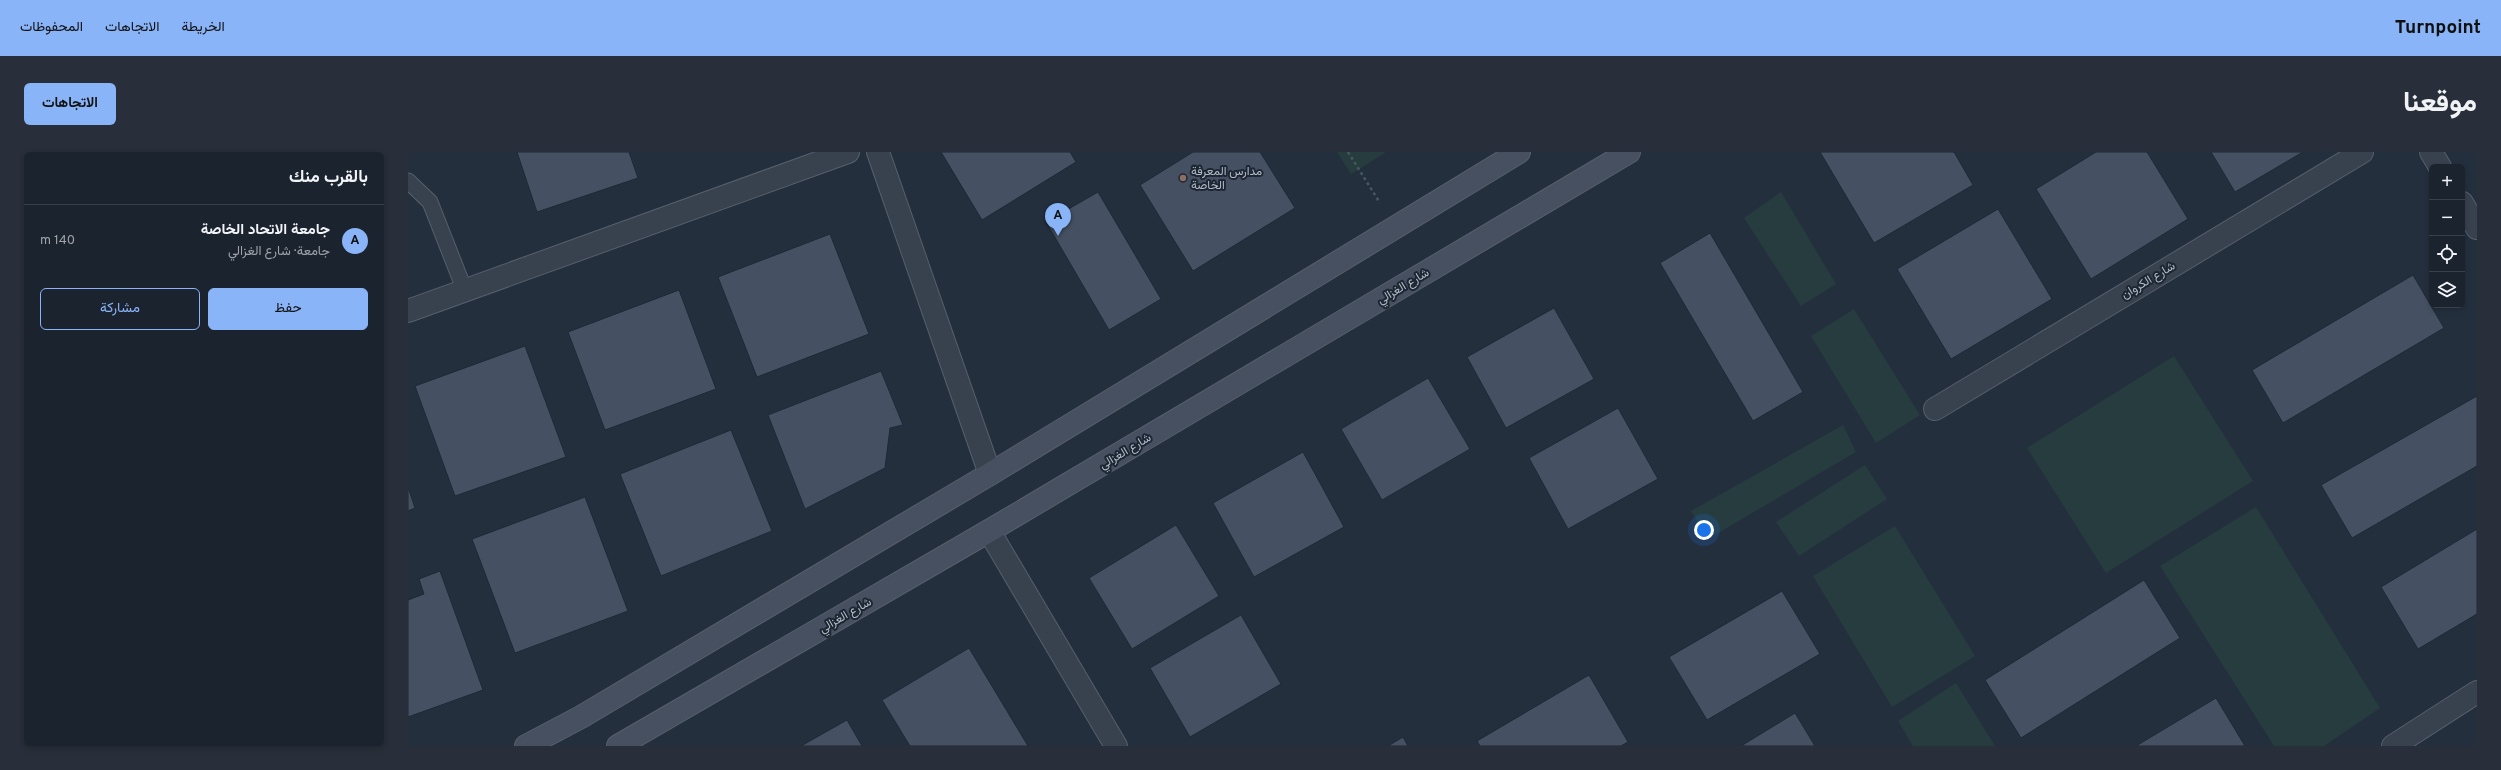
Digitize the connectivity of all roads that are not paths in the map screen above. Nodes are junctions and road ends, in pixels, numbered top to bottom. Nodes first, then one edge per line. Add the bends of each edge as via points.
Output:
1 (848, 152) edge
2 (878, 152) edge
3 (1519, 152) edge
4 (1629, 152) edge
5 (2362, 152) edge
6 (2431, 152) edge
7 (2438, 164) edge
8 (408, 181) edge
9 (2465, 208) edge
10 (2477, 228) edge
11 (465, 291) junction
12 (408, 311) edge
13 (1935, 409) dead end
14 (990, 474) junction
15 (989, 532) junction
16 (2477, 692) edge
17 (526, 746) edge
18 (618, 746) edge
19 (1116, 746) edge
20 (2393, 746) edge

1 - 11 street
2 - 14 street
3 - 14 main road
4 - 15 main road, شارع الغزالي
5 - 13 street, شارع الكروان
6 - 7 street
8 - 11 lane via 430,202
9 - 10 street
11 - 12 street
14 - 17 main road via 581,717
15 - 18 main road, شارع الغزالي
15 - 19 street
16 - 20 street

